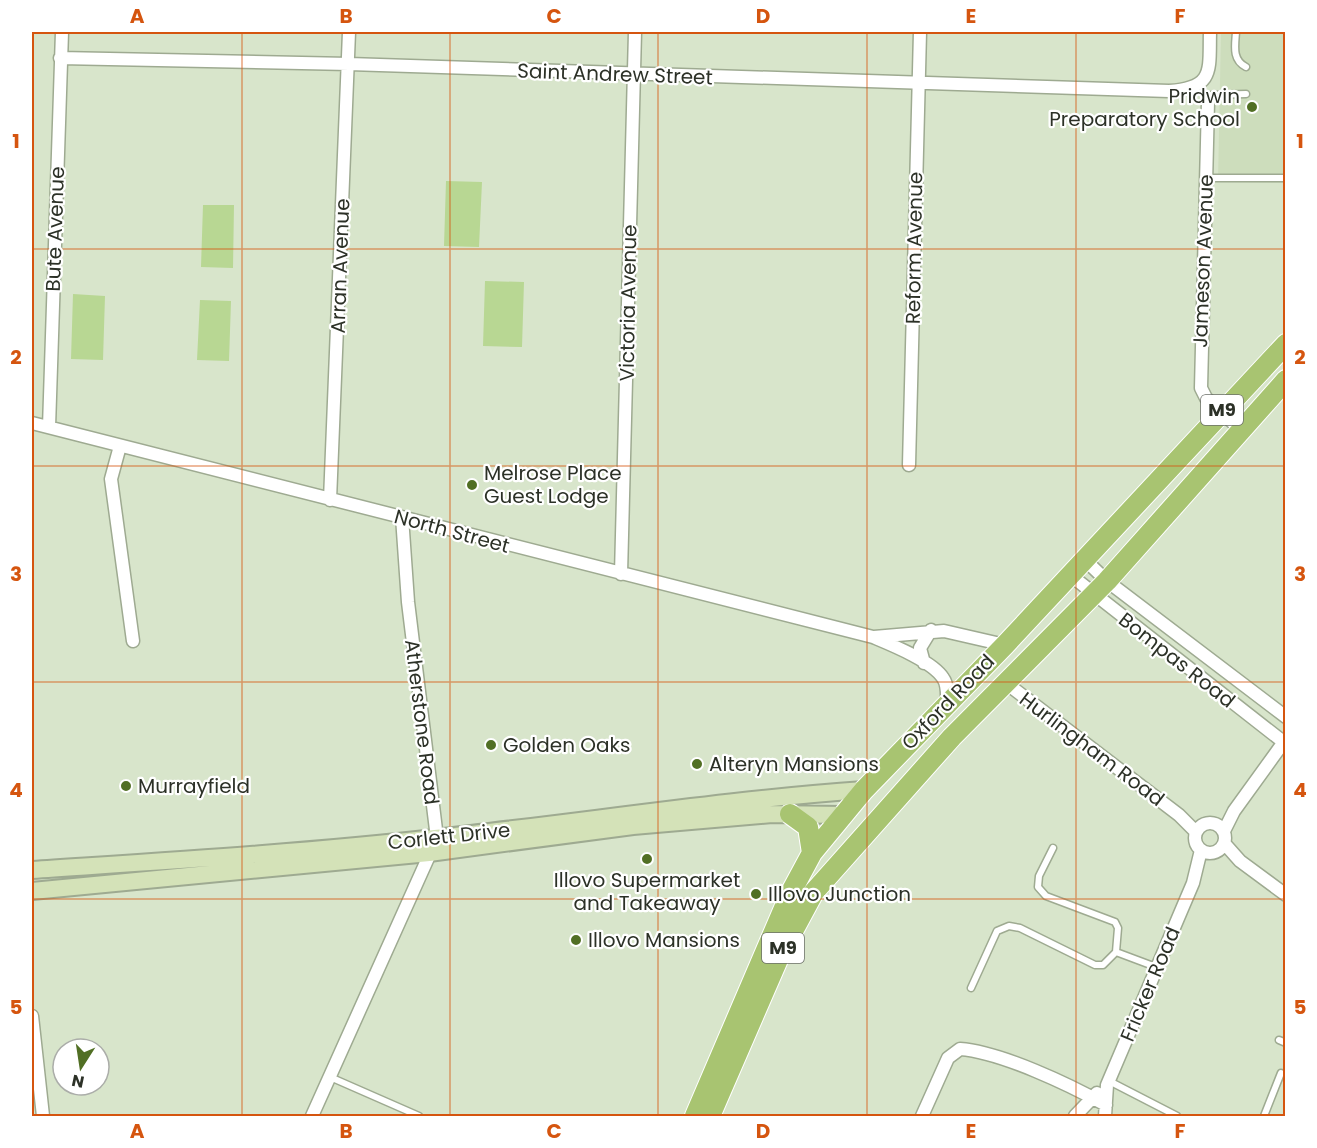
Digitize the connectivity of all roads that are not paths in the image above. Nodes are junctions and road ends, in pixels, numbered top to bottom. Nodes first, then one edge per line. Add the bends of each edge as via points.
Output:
1 (62, 32) edge
2 (349, 32) edge
3 (635, 32) edge
4 (920, 32) edge
5 (1210, 32) edge
6 (1236, 32) edge
7 (60, 57) junction
8 (349, 64) junction
9 (1246, 67) dead end
10 (634, 74) junction
11 (918, 83) junction
12 (1246, 94) dead end
13 (1208, 102) joint
14 (1205, 178) junction
15 (1286, 178) edge
16 (1284, 348) edge
17 (1255, 376) junction
18 (1280, 386) edge
19 (1220, 412) junction
20 (32, 423) edge
21 (49, 427) junction
22 (1240, 429) junction
23 (1195, 439) junction
24 (120, 446) junction
25 (1214, 458) junction
26 (909, 465) dead end
27 (330, 500) junction
28 (402, 517) junction
29 (1084, 559) junction
30 (621, 574) junction
31 (1070, 574) junction
32 (1100, 588) junction
33 (932, 630) junction
34 (873, 637) junction
35 (133, 641) dead end
36 (1005, 645) junction
37 (924, 663) junction
38 (1006, 683) junction
39 (947, 702) junction
40 (1286, 717) edge
41 (1285, 741) edge
42 (864, 790) junction
43 (892, 803) junction
44 (1234, 811) junction
45 (790, 814) junction
46 (843, 816) junction
47 (1204, 827) junction
48 (433, 846) junction
49 (1216, 846) junction
50 (1053, 848) dead end
51 (812, 853) junction
52 (32, 870) edge
53 (32, 891) edge
54 (1286, 895) edge
55 (1116, 952) junction
56 (1156, 967) junction
57 (971, 988) dead end
58 (32, 1016) edge
59 (33, 1044) edge
60 (1281, 1073) dead end
61 (330, 1077) junction
62 (1108, 1083) junction
63 (1092, 1098) junction
64 (1106, 1111) edge
65 (43, 1116) edge
66 (312, 1116) edge
67 (419, 1116) edge
68 (695, 1116) edge
69 (710, 1116) edge
70 (922, 1116) edge
71 (1075, 1116) edge
72 (1177, 1116) edge
73 (1264, 1116) edge

1 - 7 street, Bute Avenue
2 - 8 street, Arran Avenue
3 - 10 street, Victoria Avenue
4 - 11 street, Reform Avenue
5 - 11 street, Saint Andrew Street via 1209,67 1204,80 1195,87 1169,90
6 - 9 lane via 1235,55
7 - 8 street, Saint Andrew Street
7 - 21 street, Bute Avenue
8 - 10 street, Saint Andrew Street
8 - 27 street, Arran Avenue
10 - 11 street, Saint Andrew Street
10 - 30 street, Victoria Avenue
11 - 26 street, Reform Avenue
12 - 13 lane via 1216,93
13 - 14 street, Jameson Avenue
14 - 15 lane
14 - 19 street, Jameson Avenue via 1200,380 1202,393
16 - 17 main road, Oxford Road / M9
17 - 18 main road
17 - 19 main road, Oxford Road / M9
18 - 22 main road, Oxford Road / M9
19 - 22 street, Jameson Avenue
19 - 23 main road, Oxford Road / M9
20 - 21 street, North Street
21 - 24 street, North Street
22 - 25 main road, Oxford Road / M9
23 - 25 main road
23 - 29 main road, Oxford Road / M9
24 - 27 street, North Street
24 - 35 street via 111,479
25 - 32 main road, Oxford Road / M9
27 - 28 street, North Street
28 - 30 street, North Street
28 - 48 street, Atherstone Road
29 - 31 main road, Oxford Road / M9
29 - 32 street, Bompas Road
30 - 34 street, North Street
31 - 32 street, Bompas Road
31 - 36 main road, Oxford Road / M9
32 - 38 main road, Oxford Road / M9
32 - 40 street, Bompas Road
32 - 41 street, Bompas Road
33 - 34 street, North Street
33 - 36 street, North Street via 962,633
33 - 37 street via 920,648
34 - 37 street, North Street
36 - 39 main road, Oxford Road / M9
37 - 39 street, North Street via 944,679
38 - 43 main road, Oxford Road / M9
38 - 47 street, Hurlingham Road via 1179,815
39 - 42 main road, Oxford Road / M9
41 - 44 street, Fricker Road
42 - 46 main road, Oxford Road / M9
42 - 48 main road, Corlett Drive via 651,810
43 - 46 main road via 868,815
43 - 69 main road, Oxford Road / M9 via 806,903
44 - 47 street, Fricker Road
44 - 49 street, Fricker Road
45 - 46 main road, Corlett Drive
45 - 48 main road, Corlett Drive
45 - 51 main road via 808,827
46 - 51 main road, Oxford Road / M9
47 - 49 street, Hurlingham Road
47 - 49 street via 1195,839
48 - 52 main road, Corlett Drive
48 - 53 main road, Corlett Drive
48 - 61 street
49 - 54 street
49 - 56 street, Fricker Road via 1193,883
50 - 55 lane via 1039,876 1038,887 1046,896 1115,922
51 - 68 main road, Oxford Road / M9 via 791,892
55 - 56 lane
55 - 57 lane via 1103,965 1095,964 1009,926 997,932
56 - 62 street, Fricker Road
58 - 59 street
59 - 65 street
60 - 73 lane
61 - 66 street
61 - 67 lane
62 - 63 street, Fricker Road
62 - 64 street, Fricker Road
62 - 72 lane
63 - 64 street
63 - 70 street via 1008,1062 960,1049 948,1058
63 - 71 street, Fricker Road

